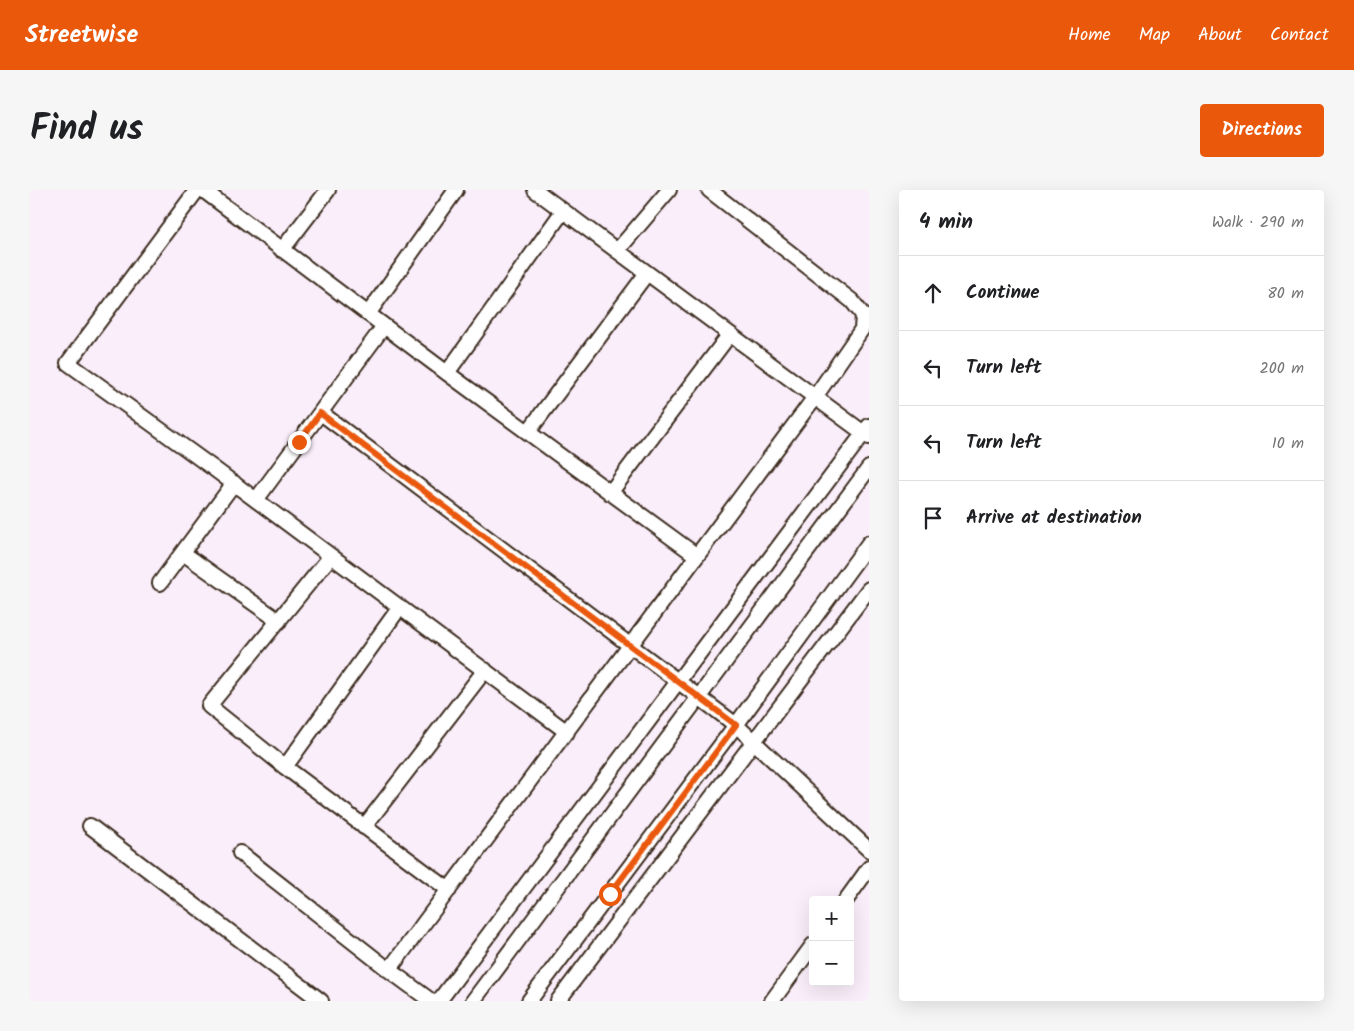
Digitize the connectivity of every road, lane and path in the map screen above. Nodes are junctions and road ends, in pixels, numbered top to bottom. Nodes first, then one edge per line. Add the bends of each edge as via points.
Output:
1 (197, 190) edge
2 (203, 190) edge
3 (328, 190) edge
4 (456, 190) edge
5 (535, 190) edge
6 (669, 190) edge
7 (709, 190) edge
8 (563, 211) junction
9 (282, 250) junction
10 (617, 251) junction
11 (647, 273) junction
12 (368, 314) junction
13 (384, 326) junction
14 (730, 334) junction
15 (447, 374) junction
16 (815, 397) junction
17 (320, 413) junction
18 (528, 432) junction
19 (867, 432) edge
20 (869, 468) edge
21 (234, 483) junction
22 (610, 493) junction
23 (256, 500) junction
24 (869, 543) edge
25 (183, 553) junction
26 (331, 556) junction
27 (697, 556) junction
28 (160, 583) dead end
29 (869, 589) edge
30 (865, 606) edge
31 (400, 607) junction
32 (279, 621) junction
33 (631, 646) junction
34 (485, 670) junction
35 (678, 680) junction
36 (700, 696) junction
37 (736, 725) junction
38 (567, 732) junction
39 (754, 742) junction
40 (284, 767) junction
41 (90, 826) dead end
42 (364, 827) junction
43 (869, 850) edge
44 (240, 853) dead end
45 (869, 868) edge
46 (449, 890) junction
47 (849, 896) edge
48 (809, 950) edge
49 (389, 970) junction
50 (321, 1001) edge
51 (431, 1001) edge
52 (440, 1001) edge
53 (474, 1001) edge
54 (529, 1001) edge
55 (558, 1001) edge
56 (772, 1001) edge

1 - 21 street via 68,363
2 - 9 street
3 - 9 street
4 - 12 street
5 - 8 street
6 - 10 street
7 - 16 street via 852,301 863,316 862,329
8 - 10 street
8 - 15 street
9 - 12 street
10 - 11 street
11 - 14 street
11 - 18 street
12 - 13 street
13 - 15 street
13 - 17 street
14 - 16 street
14 - 22 street
15 - 18 street
16 - 19 street
16 - 27 street
17 - 23 street
17 - 33 street
18 - 22 street
19 - 35 street
20 - 36 street
21 - 23 street
21 - 25 street
22 - 27 street
23 - 26 street
24 - 37 street
25 - 28 street
25 - 32 street
26 - 31 street
26 - 32 street
27 - 33 street
29 - 30 street
30 - 39 street
31 - 34 street
31 - 40 street
32 - 40 street via 209,706
33 - 35 street
33 - 38 street
34 - 38 street
34 - 42 street
35 - 36 street
35 - 52 street
36 - 37 street
36 - 53 street
37 - 39 street
37 - 54 street
38 - 46 street
39 - 43 street
39 - 55 street
40 - 42 street
41 - 50 street
42 - 46 street
44 - 49 street
45 - 47 street
46 - 49 street
48 - 56 street
49 - 51 street

